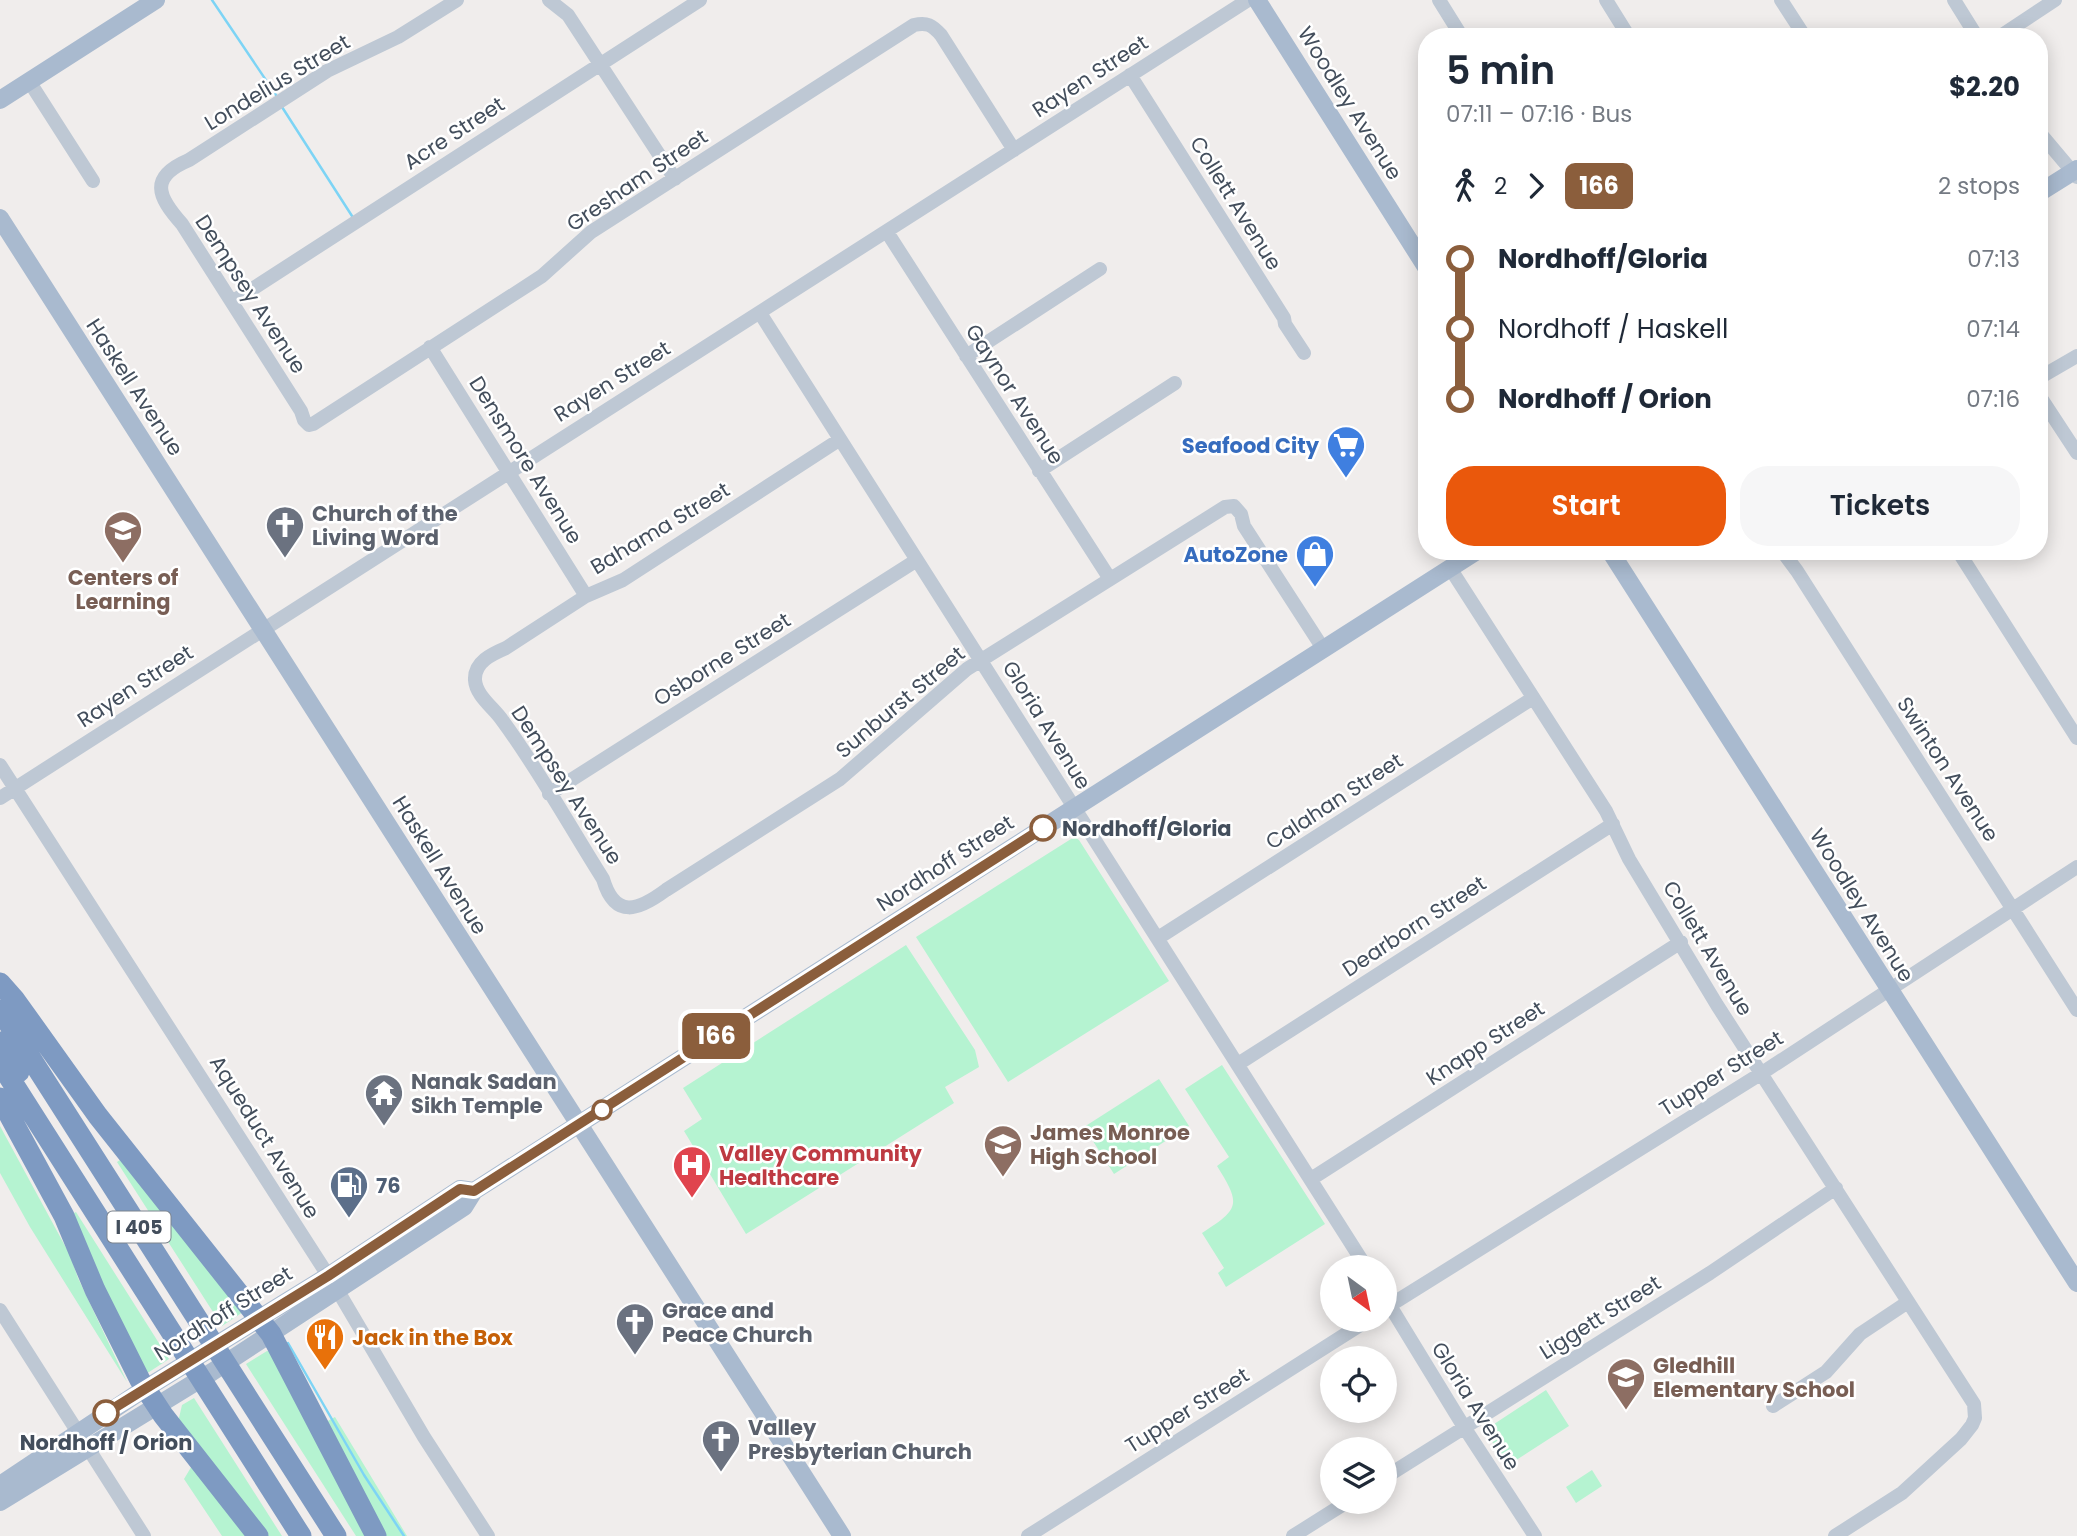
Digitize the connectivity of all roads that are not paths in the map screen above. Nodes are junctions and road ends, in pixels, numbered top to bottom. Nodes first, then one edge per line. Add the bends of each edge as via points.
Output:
1 (156, 0) edge
2 (457, 0) edge
3 (550, 0) edge
4 (700, 0) edge
5 (1248, 0) edge
6 (1257, 0) edge
7 (1439, 0) edge
8 (1606, 0) edge
9 (1781, 0) edge
10 (1954, 0) edge
11 (2055, 0) edge
12 (1456, 28) edge
13 (1623, 28) edge
14 (1799, 28) edge
15 (1972, 28) edge
16 (2013, 28) edge
17 (600, 64) junction
18 (1130, 75) junction
19 (29, 81) junction
20 (0, 100) edge
21 (2048, 142) edge
22 (1014, 150) junction
23 (2076, 173) edge
24 (675, 179) junction
25 (93, 181) dead end
26 (160, 184) joint
27 (2048, 188) edge
28 (0, 218) edge
29 (887, 232) junction
30 (1418, 254) edge
31 (1100, 270) dead end
32 (232, 302) junction
33 (760, 313) junction
34 (430, 347) junction
35 (1304, 353) dead end
36 (966, 356) junction
37 (2077, 356) edge
38 (2048, 373) edge
39 (1175, 383) dead end
40 (2048, 409) edge
41 (309, 425) joint
42 (839, 440) junction
43 (2077, 453) edge
44 (509, 470) junction
45 (1039, 471) junction
46 (917, 560) junction
47 (1463, 560) edge
48 (1616, 560) edge
49 (1788, 560) edge
50 (1964, 560) edge
51 (1450, 568) junction
52 (1110, 579) junction
53 (586, 596) junction
54 (263, 630) junction
55 (1324, 650) junction
56 (982, 662) junction
57 (475, 678) joint
58 (1533, 698) junction
59 (2077, 738) edge
60 (0, 765) edge
61 (15, 788) junction
62 (549, 794) junction
63 (0, 798) edge
64 (1074, 807) junction
65 (1613, 824) junction
66 (2077, 867) edge
67 (2012, 908) junction
68 (628, 909) joint
69 (1158, 938) junction
70 (1681, 942) junction
71 (0, 983) edge
72 (1889, 990) junction
73 (0, 1010) edge
74 (2077, 1010) edge
75 (0, 1030) edge
76 (0, 1042) edge
77 (0, 1063) edge
78 (1238, 1064) junction
79 (1762, 1073) junction
80 (0, 1098) edge
81 (579, 1125) junction
82 (78, 1131) junction
83 (59, 1154) junction
84 (1311, 1179) junction
85 (1836, 1188) junction
86 (1358, 1255) edge
87 (333, 1283) junction
88 (2077, 1283) edge
89 (1397, 1297) edge
90 (1908, 1302) junction
91 (0, 1310) edge
92 (1397, 1321) edge
93 (264, 1326) junction
94 (1349, 1332) edge
95 (151, 1397) junction
96 (1773, 1406) dead end
97 (1464, 1427) junction
98 (83, 1440) junction
99 (1397, 1470) edge
100 (0, 1485) edge
101 (0, 1502) edge
102 (1328, 1514) edge
103 (144, 1536) edge
104 (258, 1536) edge
105 (301, 1536) edge
106 (336, 1536) edge
107 (376, 1536) edge
108 (488, 1536) edge
109 (842, 1536) edge
110 (1028, 1536) edge
111 (1293, 1536) edge
112 (1535, 1536) edge
113 (1835, 1536) edge

1 - 19 main road
2 - 26 street, Londelius Street via 398,37 327,71 170,170
3 - 17 street via 568,15
4 - 17 street, Acre Street
5 - 18 street, Rayen Street
6 - 30 main road, Woodley Avenue
7 - 12 street
8 - 13 street
9 - 14 street
10 - 15 street
11 - 16 street
17 - 24 street
17 - 32 street, Acre Street
18 - 22 street, Rayen Street
18 - 35 street, Collett Avenue
19 - 20 main road
19 - 25 street
21 - 23 street
22 - 24 street, Gresham Street via 941,35 924,23 904,30
22 - 29 street, Rayen Street
23 - 27 main road
24 - 34 street, Gresham Street via 591,232 542,276
26 - 32 street, Dempsey Avenue via 166,204
28 - 54 main road, Haskell Avenue
29 - 33 street, Rayen Street
29 - 36 street, Gaynor Avenue
31 - 36 street
32 - 41 street, Dempsey Avenue
33 - 42 street, Gloria Avenue
33 - 44 street, Rayen Street
34 - 41 street, Gresham Street
34 - 44 street, Densmore Avenue
36 - 45 street, Gaynor Avenue
37 - 38 street
39 - 45 street
40 - 43 street
42 - 46 street, Gloria Avenue
42 - 53 street, Bahama Street via 623,580
44 - 53 street, Densmore Avenue
44 - 54 street, Rayen Street
45 - 52 street, Gaynor Avenue
46 - 56 street, Gloria Avenue
46 - 62 street, Osborne Street
47 - 51 main road, Nordhoff Street
48 - 72 main road, Woodley Avenue
49 - 67 street, Swinton Avenue
50 - 59 street
51 - 55 main road, Nordhoff Street
51 - 58 street, Collett Avenue
52 - 55 street, Sunburst Street via 1220,509 1234,506
52 - 56 street, Sunburst Street
53 - 57 street, Bahama Street via 486,658
54 - 61 street, Rayen Street
54 - 81 main road, Haskell Avenue
55 - 64 main road, Nordhoff Street
56 - 64 street, Gloria Avenue
56 - 68 street, Sunburst Street via 967,669 840,779 648,904
57 - 62 street, Dempsey Avenue via 481,695
58 - 65 street, Collett Avenue
58 - 69 street, Calahan Street
60 - 61 street, Aqueduct Avenue
61 - 63 street, Rayen Street
61 - 87 street, Aqueduct Avenue
62 - 68 street, Dempsey Avenue via 612,898
64 - 69 street, Gloria Avenue
64 - 81 main road, Nordhoff Street
65 - 70 street, Collett Avenue via 1629,859
65 - 78 street, Dearborn Street
66 - 67 street, Tupper Street
67 - 72 street, Tupper Street
67 - 74 street, Swinton Avenue
69 - 78 street, Gloria Avenue
70 - 79 street, Collett Avenue
70 - 84 street, Knapp Street
71 - 93 highway
72 - 79 street, Tupper Street
72 - 88 main road, Woodley Avenue
73 - 82 highway, I 405
75 - 82 highway via 64,1129
76 - 83 highway via 58,1134
77 - 83 highway, I 405
78 - 84 street, Gloria Avenue
79 - 85 street, Collett Avenue
79 - 89 street, Tupper Street
80 - 95 highway via 64,1216 94,1290
81 - 87 main road, Nordhoff Street via 474,1191 460,1189
81 - 109 main road, Haskell Avenue
82 - 106 highway, I 405
83 - 105 highway, I 405
84 - 86 street, Gloria Avenue
85 - 90 street, Collett Avenue
85 - 97 street, Liggett Street
87 - 93 main road, Nordhoff Street
87 - 108 street, Aqueduct Avenue
90 - 96 street via 1860,1334 1826,1372
90 - 113 street, Collett Avenue via 1969,1394 1975,1418 1968,1432 1902,1493
91 - 98 street
92 - 97 street, Gloria Avenue
93 - 95 main road, Nordhoff Street
93 - 107 highway
94 - 110 street, Tupper Street
95 - 98 main road, Nordhoff Street
95 - 104 highway
97 - 99 street, Liggett Street
97 - 112 street, Gloria Avenue
98 - 100 main road, Nordhoff Street
98 - 101 main road, Nordhoff Street
98 - 103 street
102 - 111 street

